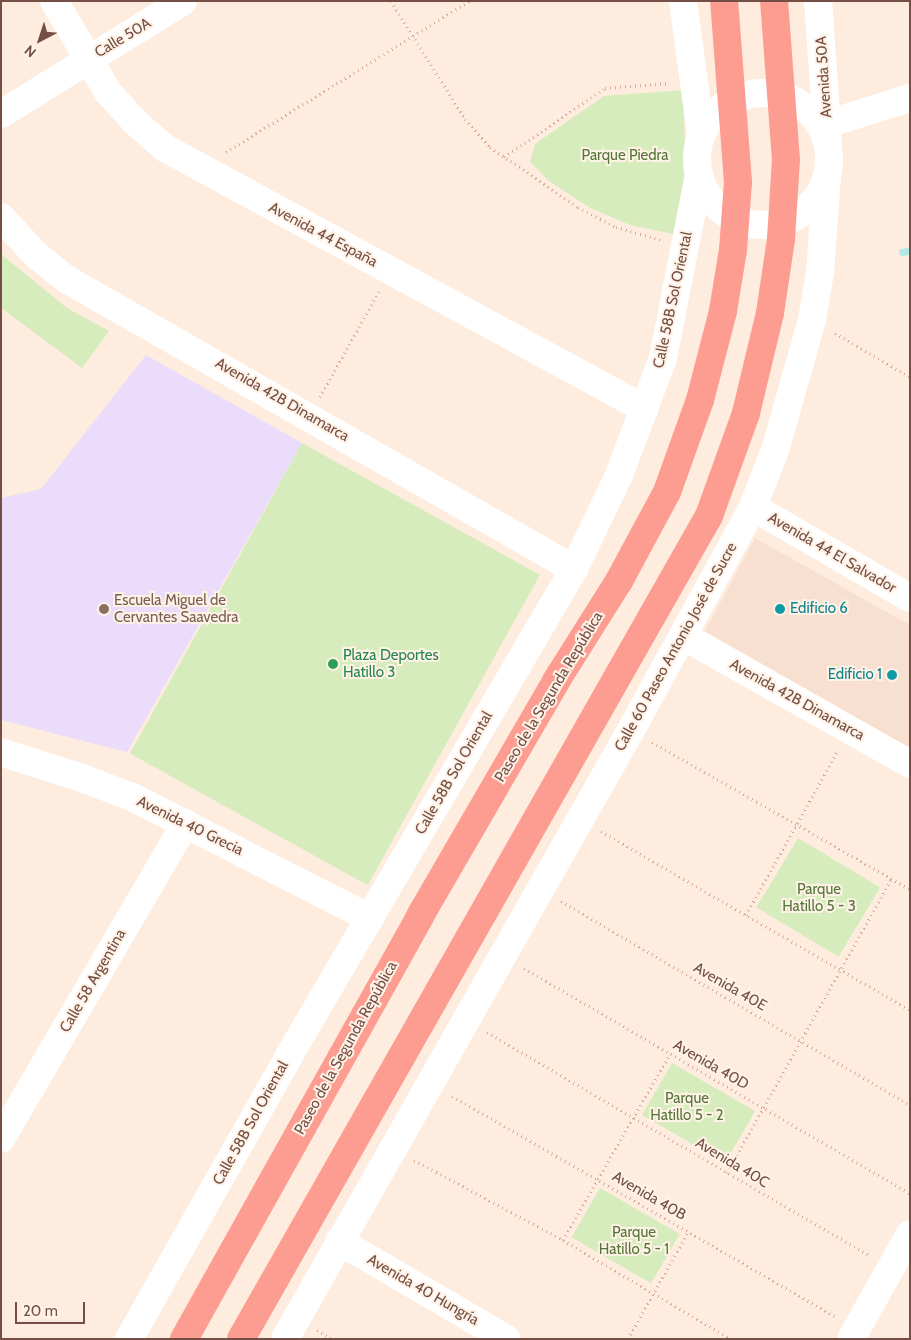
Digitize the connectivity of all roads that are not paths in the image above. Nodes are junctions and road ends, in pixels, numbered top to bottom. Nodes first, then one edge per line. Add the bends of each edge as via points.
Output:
1 (54, 1) edge
2 (183, 1) edge
3 (683, 1) edge
4 (724, 1) edge
5 (774, 1) edge
6 (818, 1) edge
7 (88, 59) junction
8 (910, 98) edge
9 (1, 114) edge
10 (827, 124) junction
11 (701, 135) junction
12 (828, 165) junction
13 (699, 175) junction
14 (1, 217) edge
15 (645, 410) junction
16 (753, 507) junction
17 (574, 569) junction
18 (910, 598) edge
19 (683, 636) junction
20 (1, 752) edge
21 (910, 764) edge
22 (186, 822) junction
23 (370, 918) junction
24 (1, 1139) edge
25 (910, 1234) edge
26 (339, 1241) junction
27 (854, 1334) edge
28 (129, 1339) edge
29 (184, 1339) edge
30 (241, 1339) edge
31 (285, 1339) edge
32 (507, 1339) edge

1 - 7 street, Avenida 44 España
2 - 7 street, Calle 50A
3 - 11 street
4 - 29 highway, Paseo de la Segunda República via 738,182 733,250 723,311 700,400 667,492 619,581 420,916
5 - 30 highway via 786,160 782,239 770,313 746,413 709,516 670,591
6 - 10 street, Avenida 50A
7 - 9 street, Calle 50A
7 - 15 street, Avenida 44 España via 108,92 165,148
8 - 10 street
10 - 12 street, Avenida 50A
11 - 12 street via 712,116 729,102 750,94 772,93 793,100 811,113 823,132
11 - 13 street via 697,157
12 - 13 street via 819,194 807,208 791,219 772,224 753,224 734,218 712,200
12 - 16 street, Calle 60 Paseo Antonio José de Sucre via 820,272 812,320 776,447
13 - 15 street, Calle 58B Sol Oriental via 663,358
14 - 17 street, Avenida 42B Dinamarca via 35,254 66,279
15 - 17 street, Calle 58B Sol Oriental
16 - 18 street, Avenida 44 El Salvador
16 - 19 street, Calle 60 Paseo Antonio José de Sucre
17 - 23 street, Calle 58B Sol Oriental
19 - 21 street, Avenida 42B Dinamarca
19 - 26 street, Calle 60 Paseo Antonio José de Sucre
20 - 22 street, Avenida 40 Grecia via 85,779
22 - 23 street, Avenida 40 Grecia
22 - 24 street, Calle 58 Argentina
23 - 28 street, Calle 58B Sol Oriental
25 - 27 street
26 - 31 street
26 - 32 street, Avenida 40 Hungría

